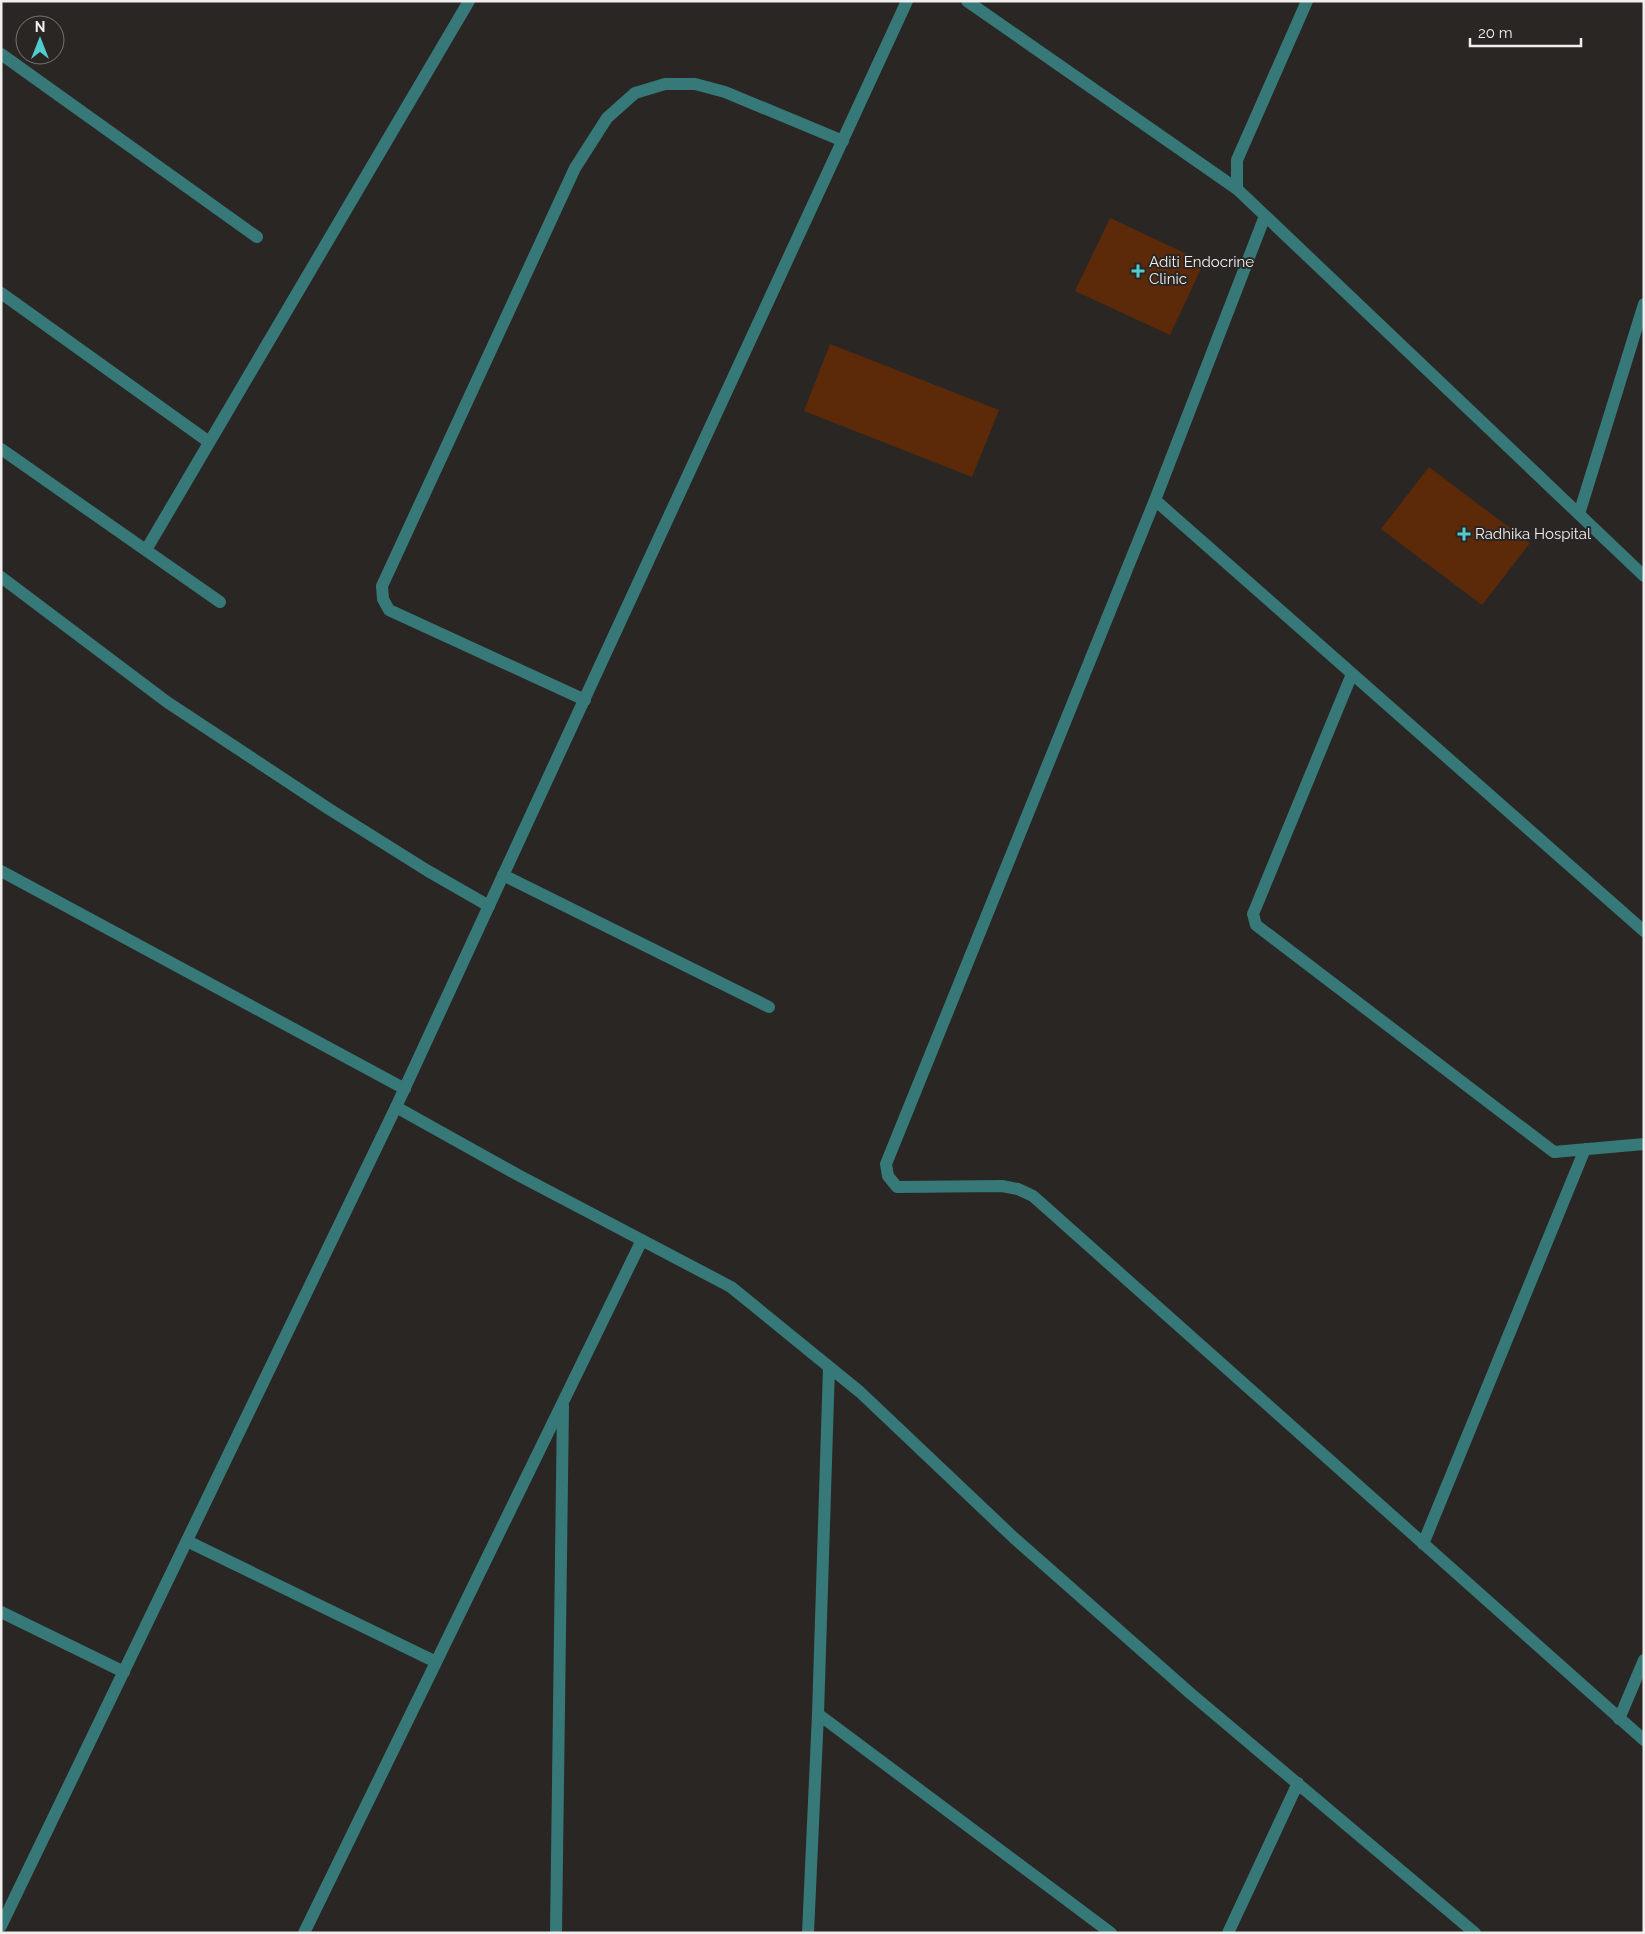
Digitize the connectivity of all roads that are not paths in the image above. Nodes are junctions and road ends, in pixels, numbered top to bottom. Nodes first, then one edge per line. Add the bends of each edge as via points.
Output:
1 (469, 1) edge
2 (907, 1) edge
3 (967, 1) edge
4 (1307, 1) edge
5 (1, 54) edge
6 (843, 141) junction
7 (1237, 189) junction
8 (1265, 216) junction
9 (257, 237) dead end
10 (1, 293) edge
11 (1644, 304) edge
12 (209, 442) junction
13 (1, 449) edge
14 (1155, 500) junction
15 (1579, 514) junction
16 (146, 550) junction
17 (1, 576) edge
18 (1644, 576) edge
19 (220, 602) dead end
20 (1352, 674) junction
21 (585, 700) junction
22 (1, 871) edge
23 (503, 876) junction
24 (489, 906) junction
25 (1644, 932) edge
26 (768, 1007) dead end
27 (405, 1089) junction
28 (396, 1108) junction
29 (1644, 1144) edge
30 (1584, 1149) junction
31 (642, 1240) junction
32 (829, 1367) junction
33 (563, 1402) junction
34 (187, 1541) junction
35 (1423, 1544) junction
36 (1, 1612) edge
37 (1644, 1660) edge
38 (436, 1662) junction
39 (124, 1672) junction
40 (818, 1714) junction
41 (1620, 1719) junction
42 (1644, 1740) edge
43 (1298, 1783) junction
44 (1, 1926) edge
45 (304, 1933) edge
46 (556, 1933) edge
47 (808, 1933) edge
48 (1110, 1933) edge
49 (1228, 1933) edge
50 (1475, 1933) edge

1 - 12 street
2 - 6 street
3 - 7 street
4 - 7 street via 1238,160
5 - 9 street
6 - 21 street
6 - 21 street via 725,92 695,84 665,84 635,94 607,118 576,168 382,586 383,599 389,610
7 - 8 street
8 - 14 street
8 - 15 street
10 - 12 street
11 - 15 street
12 - 16 street
13 - 16 street
14 - 20 street
14 - 35 street via 886,1164 888,1176 897,1187 1002,1186 1033,1196
15 - 18 street
16 - 19 street
17 - 24 street via 167,702 338,814
20 - 25 street
20 - 30 street via 1253,914 1256,924 1554,1152
21 - 23 street
22 - 27 street
23 - 24 street
23 - 26 street
24 - 27 street
27 - 28 street
28 - 31 street
28 - 34 street
29 - 30 street
30 - 35 street
31 - 32 street via 731,1287
31 - 33 street
32 - 40 street
32 - 43 street via 860,1392 1014,1537 1190,1693
33 - 38 street
33 - 46 street
34 - 38 street
34 - 39 street
35 - 41 street
36 - 39 street
37 - 41 street
38 - 45 street
39 - 44 street
40 - 47 street
40 - 48 street
41 - 42 street
43 - 49 street
43 - 50 street

